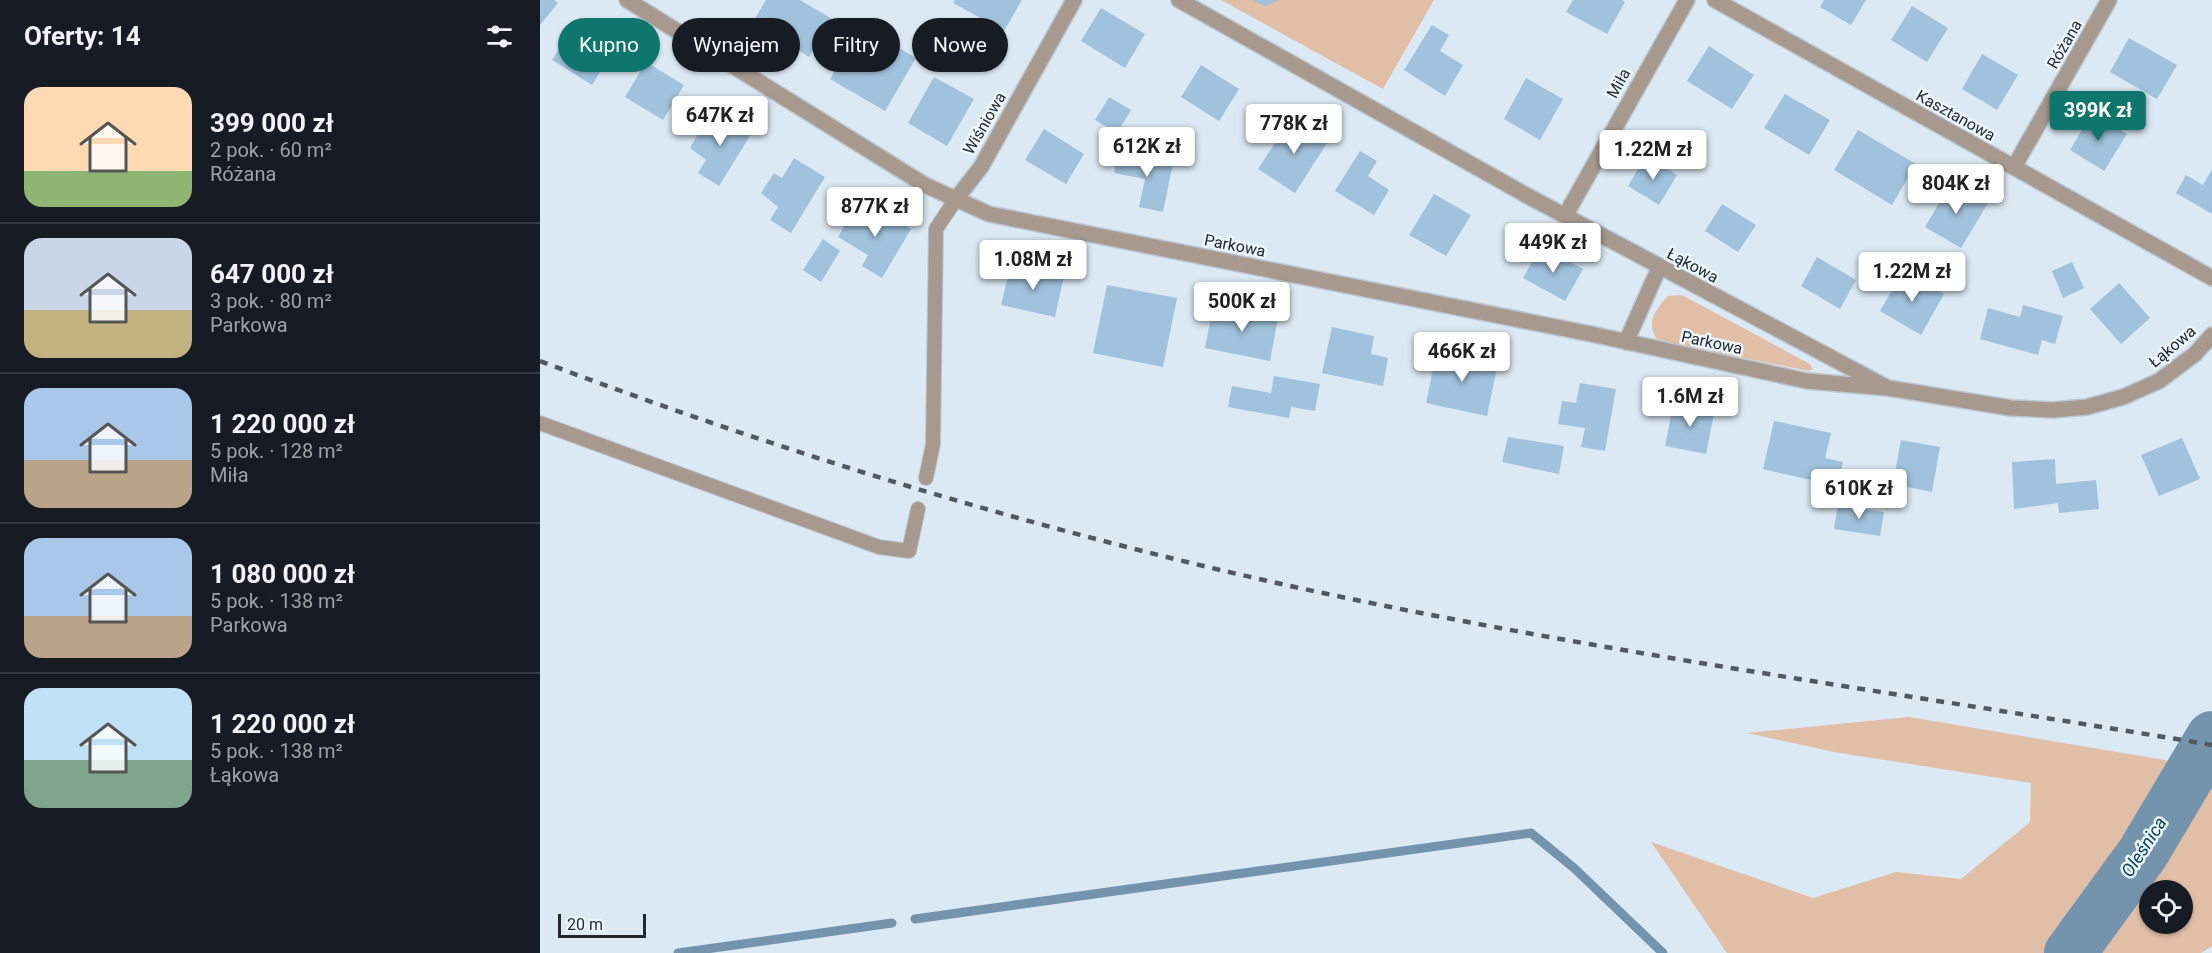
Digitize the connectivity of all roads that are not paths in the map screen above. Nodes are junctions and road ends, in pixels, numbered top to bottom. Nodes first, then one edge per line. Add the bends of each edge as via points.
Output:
1 (627, 0) edge
2 (1074, 0) edge
3 (1179, 0) edge
4 (1687, 0) edge
5 (1715, 0) edge
6 (2109, 0) edge
7 (2014, 167) junction
8 (956, 199) junction
9 (1565, 216) junction
10 (1659, 268) junction
11 (2212, 278) edge
12 (2212, 335) edge
13 (1626, 342) junction
14 (1888, 388) junction
15 (540, 423) edge
16 (926, 478) dead end
17 (918, 509) dead end

1 - 8 street, Parkowa via 925,185
2 - 8 street, Wiśniowa via 981,167
3 - 9 street, Łąkowa
4 - 9 street, Miła
5 - 7 street, Kasztanowa
6 - 7 street, Różana
7 - 11 street, Kasztanowa
8 - 13 street, Parkowa via 988,214
8 - 16 lane via 936,229 933,444
9 - 10 street, Łąkowa
10 - 13 street
10 - 14 street, Łąkowa
12 - 14 street, Łąkowa via 2195,354 2159,381 2087,407 2011,408
13 - 14 street, Parkowa via 1807,381
15 - 17 lane via 879,547 909,551

